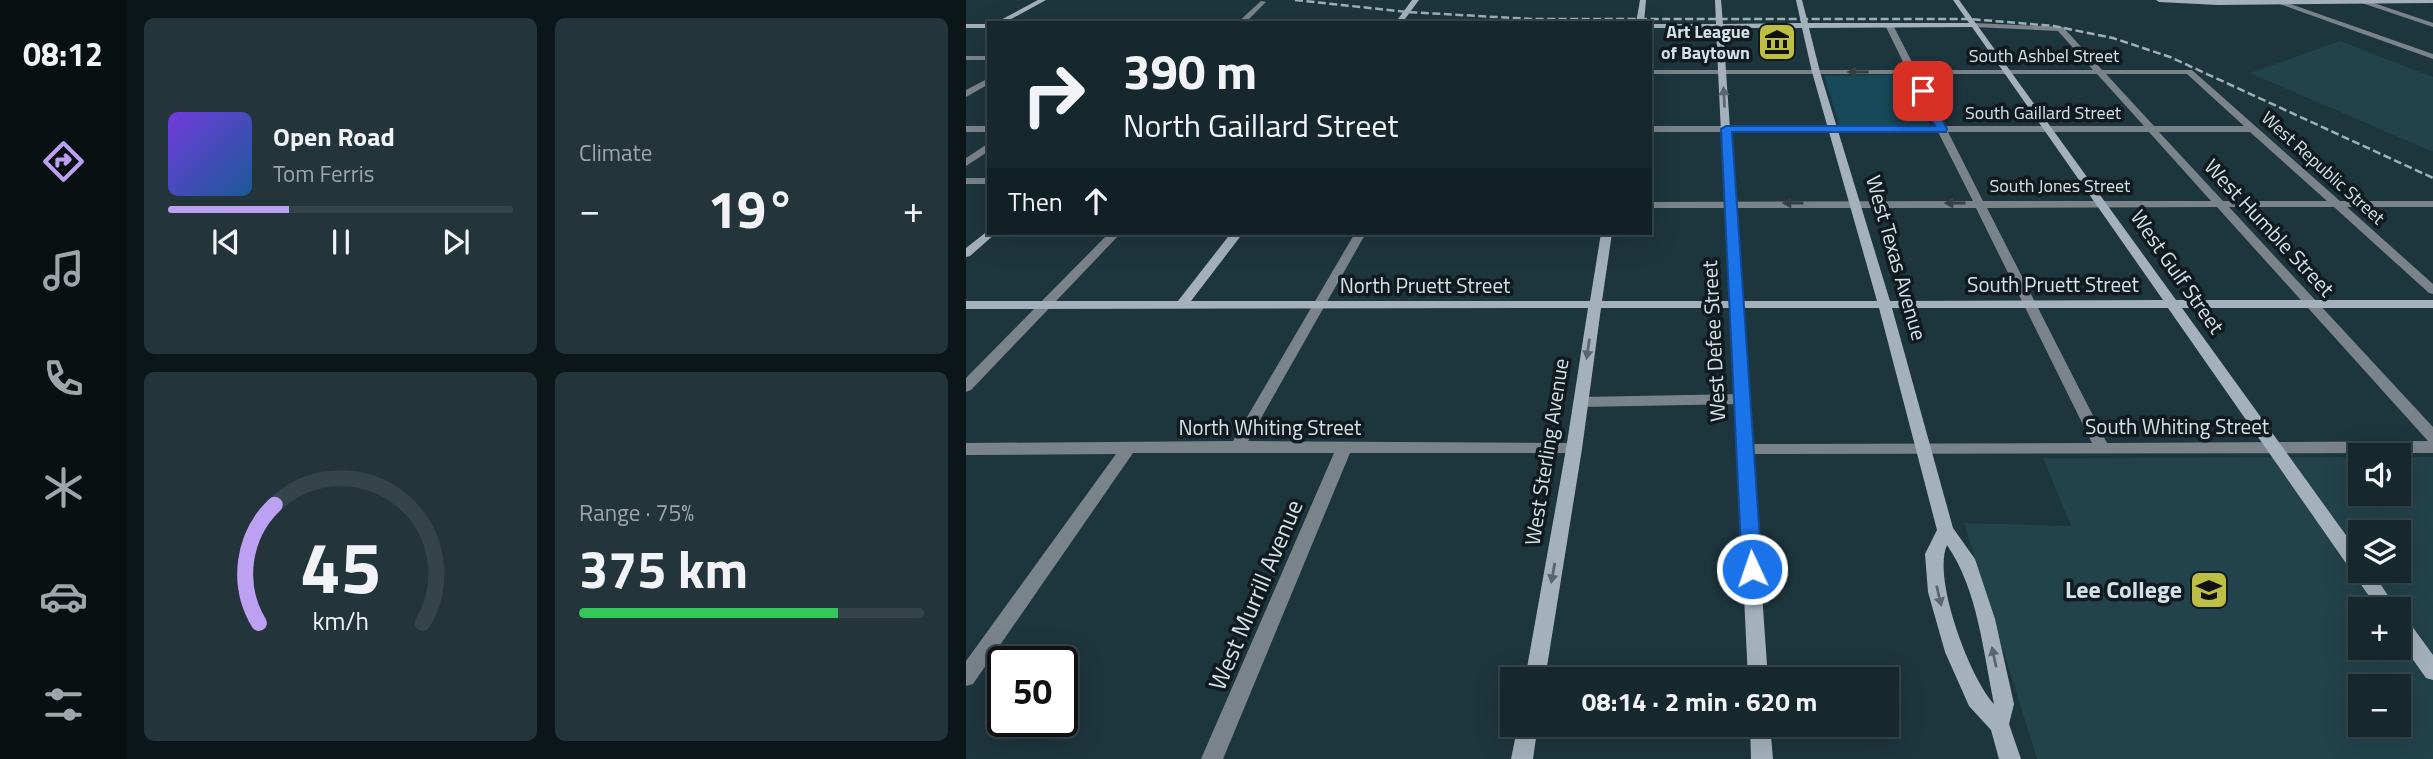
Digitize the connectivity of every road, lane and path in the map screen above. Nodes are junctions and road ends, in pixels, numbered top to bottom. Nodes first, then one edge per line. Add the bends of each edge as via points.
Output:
1 (1043, 0) edge
2 (1416, 0) edge
3 (1643, 0) edge
4 (1718, 0) edge
5 (1799, 0) edge
6 (1956, 0) edge
7 (2159, 0) edge
8 (2361, 1) edge
9 (2433, 1) edge
10 (1264, 2) dead end
11 (2279, 2) junction
12 (1002, 21) edge
13 (1242, 21) edge
14 (1400, 21) edge
15 (1640, 21) edge
16 (1805, 25) junction
17 (1889, 25) junction
18 (1975, 25) junction
19 (2433, 25) edge
20 (966, 26) edge
21 (987, 26) edge
22 (1652, 26) edge
23 (1720, 26) junction
24 (2433, 57) edge
25 (966, 58) edge
26 (987, 58) edge
27 (1652, 72) edge
28 (1723, 72) junction
29 (1816, 72) junction
30 (1913, 72) junction
31 (2007, 72) junction
32 (2098, 72) junction
33 (2189, 72) joint
34 (987, 81) edge
35 (966, 94) edge
36 (1834, 128) junction
37 (966, 129) edge
38 (987, 129) edge
39 (1652, 129) edge
40 (1726, 129) junction
41 (1942, 129) junction
42 (2046, 129) junction
43 (2152, 129) junction
44 (2253, 129) junction
45 (987, 147) edge
46 (966, 163) edge
47 (966, 181) edge
48 (987, 181) edge
49 (1732, 202) junction
50 (1855, 203) junction
51 (1979, 203) junction
52 (2102, 203) junction
53 (2219, 203) junction
54 (2337, 204) junction
55 (2433, 204) edge
56 (1652, 205) edge
57 (988, 235) edge
58 (1113, 235) edge
59 (1235, 235) edge
60 (1359, 235) edge
61 (1606, 235) edge
62 (966, 254) edge
63 (2433, 290) edge
64 (1884, 303) junction
65 (1594, 304) junction
66 (2312, 304) junction
67 (2433, 304) edge
68 (966, 305) edge
69 (1046, 305) junction
70 (1181, 305) junction
71 (1736, 305) junction
72 (2030, 305) junction
73 (2172, 305) junction
74 (1319, 306) junction
75 (966, 387) edge
76 (1741, 399) junction
77 (1581, 402) junction
78 (2433, 437) edge
79 (1237, 447) junction
80 (2433, 447) edge
81 (1922, 448) junction
82 (2274, 448) junction
83 (966, 449) edge
84 (1344, 449) junction
85 (1574, 449) junction
86 (2103, 449) junction
87 (1127, 450) junction
88 (1745, 450) junction
89 (1945, 530) junction
90 (2348, 552) edge
91 (2411, 641) edge
92 (1537, 667) edge
93 (1757, 667) edge
94 (2433, 671) edge
95 (966, 677) edge
96 (1999, 724) junction
97 (1526, 737) edge
98 (1761, 737) edge
99 (1212, 759) edge
100 (1522, 759) edge
101 (1762, 759) edge
102 (2010, 759) edge

1 - 12 main road
2 - 14 main road
3 - 15 main road
4 - 23 main road, West Defee Street
5 - 16 main road, West Texas Avenue
6 - 18 main road, West Gulf Street
7 - 11 main road
8 - 9 main road
8 - 11 main road
8 - 19 street
10 - 13 street
11 - 24 street
16 - 17 main road
16 - 23 main road
16 - 29 main road, West Texas Avenue
17 - 18 main road
17 - 30 street
18 - 31 main road, West Gulf Street
18 - 32 street, West Humble Street via 2060,29
20 - 21 main road
22 - 23 main road
23 - 28 main road, West Defee Street
25 - 26 street
27 - 28 street, South Ashbel Street
28 - 29 street, South Ashbel Street
40 -> 28 main road, West Defee Street
30 -> 29 street, South Ashbel Street
29 - 36 main road, West Texas Avenue
30 - 31 street, South Ashbel Street
30 - 41 street
31 - 32 street, South Ashbel Street
31 - 42 main road, West Gulf Street
32 - 33 street, South Ashbel Street
32 - 43 street, West Humble Street
33 - 44 street, West Republic Street
34 - 35 street
36 - 40 street, South Gaillard Street
36 - 41 street, South Gaillard Street
36 - 50 main road, West Texas Avenue
37 - 38 street
39 - 40 street, South Gaillard Street
40 - 49 main road, West Defee Street
41 - 42 street, South Gaillard Street
41 - 51 street
42 - 43 street, South Gaillard Street
42 - 52 main road, West Gulf Street
43 - 44 street, South Gaillard Street
43 - 53 street, West Humble Street
44 - 54 street, West Republic Street
45 - 46 street
47 - 48 street
50 -> 49 street, South Jones Street
49 - 56 street, South Jones Street
49 - 71 main road, West Defee Street
51 -> 50 street, South Jones Street
50 - 64 main road, West Texas Avenue
51 - 52 street, South Jones Street
51 - 72 street
52 - 53 street, South Jones Street
52 - 73 main road, West Gulf Street
53 - 54 street, South Jones Street
53 - 66 street, West Humble Street
54 - 55 street, South Jones Street
54 - 63 street, West Republic Street
57 - 62 main road
58 - 69 street
59 - 70 main road
60 - 74 street
61 - 65 main road, West Sterling Avenue
64 - 71 main road, North Pruett Street
64 - 72 main road, South Pruett Street
64 - 81 main road, West Texas Avenue
65 - 71 main road, North Pruett Street
65 - 74 main road, North Pruett Street
65 -> 77 main road, West Sterling Avenue
66 - 67 main road, South Pruett Street
66 - 73 main road, South Pruett Street
66 - 78 street, West Humble Street
68 - 69 main road, North Pruett Street
69 - 70 main road, North Pruett Street
69 - 75 street
70 - 74 main road, North Pruett Street
71 - 76 main road, West Defee Street
72 - 73 main road, South Pruett Street
72 - 86 street
73 - 82 main road, West Gulf Street
74 - 79 street
76 - 77 street
76 - 88 main road, West Defee Street
77 - 85 main road, West Sterling Avenue
79 - 84 street, North Whiting Street
79 - 87 street, North Whiting Street
80 - 82 street, South Whiting Street
81 - 86 street, South Whiting Street
81 - 88 street
81 - 89 main road, West Texas Avenue
82 - 86 street, South Whiting Street
82 - 90 main road, West Gulf Street
83 - 87 street, North Whiting Street
84 - 85 street, North Whiting Street
84 - 99 street, West Murrill Avenue
85 -> 92 main road, West Sterling Avenue
87 - 95 street
88 - 93 main road, West Defee Street
96 -> 89 main road, West Texas Avenue via 2004,704 1986,619 1965,559
89 -> 96 main road, West Texas Avenue via 1934,554 1937,592 1955,652 1976,699
91 - 94 main road
96 - 102 main road, West Texas Avenue
97 - 100 main road
98 - 101 main road

